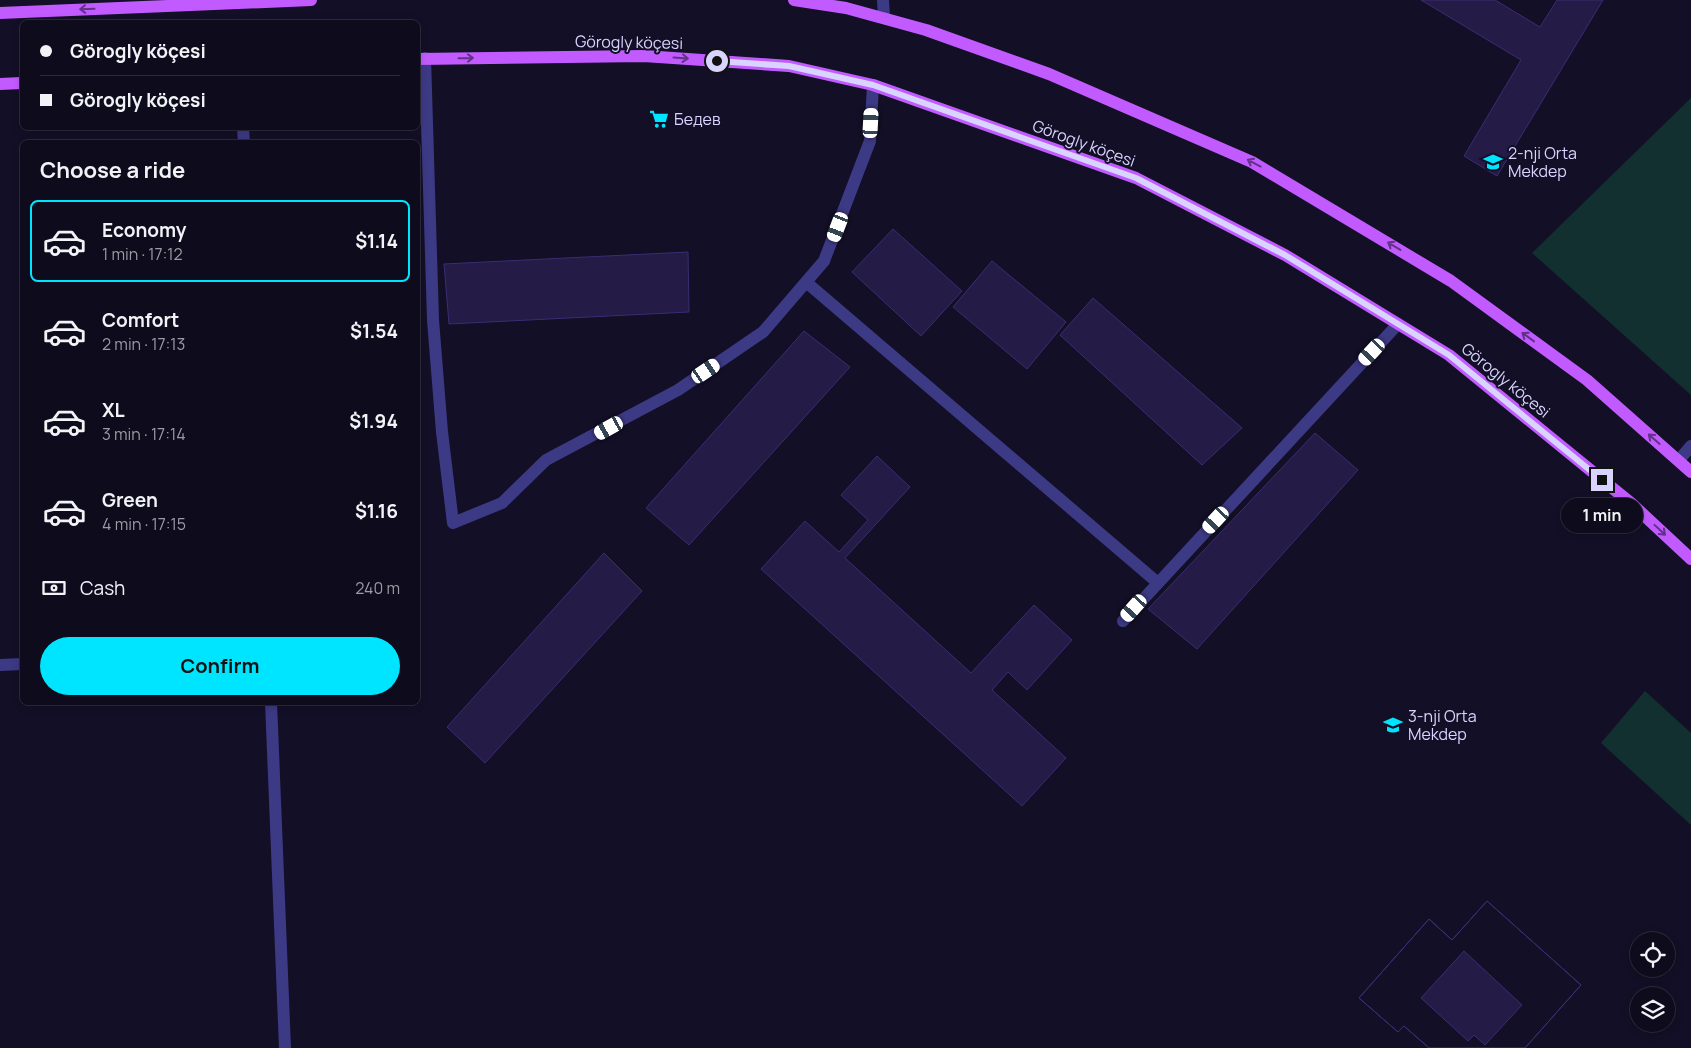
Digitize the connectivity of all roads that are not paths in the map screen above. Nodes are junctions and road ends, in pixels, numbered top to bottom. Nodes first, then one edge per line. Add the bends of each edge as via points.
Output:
1 (311, 0) edge
2 (794, 0) edge
3 (883, 0) edge
4 (232, 2) edge
5 (0, 12) edge
6 (884, 17) junction
7 (421, 58) edge
8 (20, 83) edge
9 (0, 84) edge
10 (873, 85) junction
11 (806, 282) junction
12 (1398, 324) junction
13 (1691, 446) edge
14 (1678, 460) junction
15 (1691, 472) edge
16 (1691, 559) edge
17 (1158, 583) junction
18 (1123, 621) dead end
19 (20, 664) edge
20 (0, 665) edge
21 (271, 705) edge
22 (285, 1048) edge

1 - 4 main road
2 - 6 main road
3 - 6 lane
4 -> 5 main road
14 -> 6 main road via 1586,380 1451,281 1252,162 1050,74
7 -> 10 main road, Görogly köçesi via 644,56 789,66
7 - 11 lane via 433,320 453,523 502,503 546,460 678,390 763,332
8 - 9 main road
10 - 11 lane via 870,141 824,261
10 - 12 main road, Görogly köçesi via 1136,178 1285,255
11 - 17 lane
12 -> 16 main road, Görogly köçesi via 1449,355 1632,504
12 - 17 lane
13 - 14 lane
14 - 15 main road
17 - 18 lane
19 - 20 lane
21 - 22 lane

